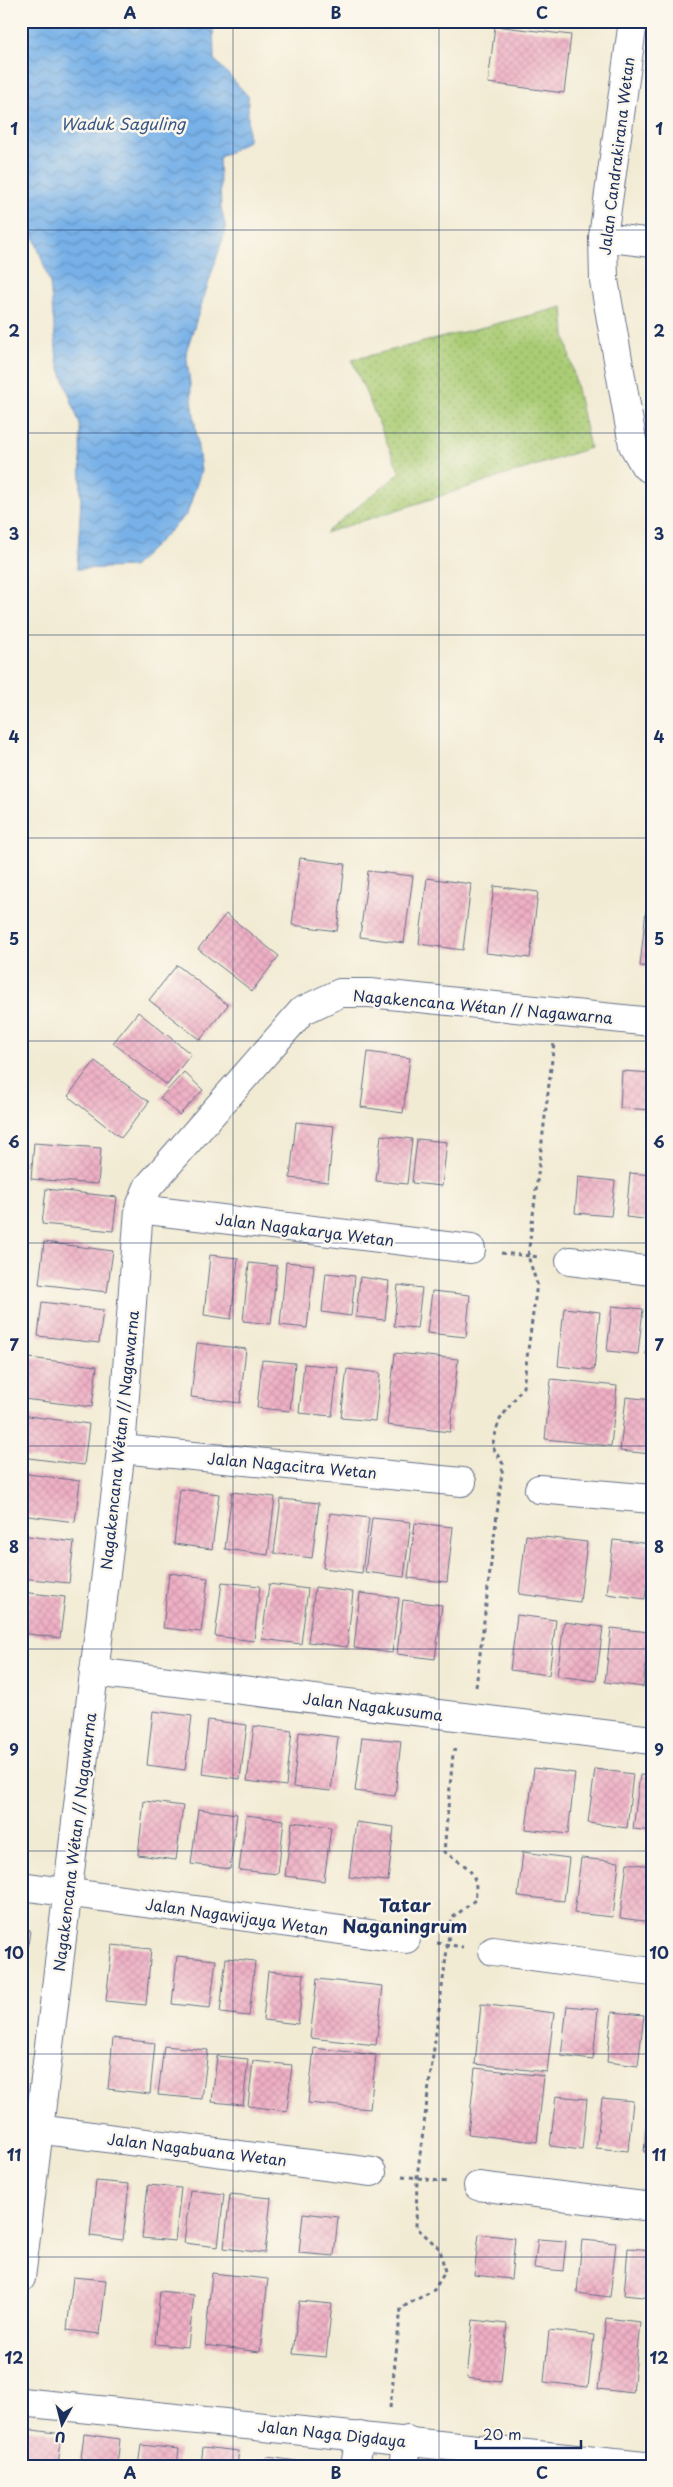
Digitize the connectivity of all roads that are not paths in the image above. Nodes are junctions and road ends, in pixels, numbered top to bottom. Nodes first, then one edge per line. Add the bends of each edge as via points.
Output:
1 (633, 21) edge
2 (604, 237) junction
3 (652, 243) edge
4 (648, 468) edge
5 (652, 1022) edge
6 (139, 1210) junction
7 (471, 1249) road end
8 (570, 1261) road end
9 (652, 1271) edge
10 (121, 1449) junction
11 (462, 1482) road end
12 (539, 1489) road end
13 (652, 1499) edge
14 (94, 1672) junction
15 (652, 1740) edge
16 (21, 1886) edge
17 (68, 1893) junction
18 (406, 1939) road end
19 (493, 1951) road end
20 (652, 1972) edge
21 (30, 2128) edge
22 (372, 2172) road end
23 (478, 2186) road end
24 (652, 2208) edge
25 (21, 2278) edge
26 (21, 2402) edge
27 (360, 2436) junction
28 (405, 2453) edge
29 (355, 2466) edge
30 (644, 2466) edge

1 - 2 street, Jalan Candrakirana Wetan
2 - 3 street
2 - 4 street, Jalan Candrakirana Wetan via 604,280 633,445
5 - 6 street, Nagakencana Wétan // Nagawarna via 380,994 340,993 302,1011 148,1187
6 - 7 street, Jalan Nagakarya Wetan
6 - 10 street, Nagakencana Wétan // Nagawarna
8 - 9 street
10 - 11 street, Jalan Nagacitra Wetan
10 - 14 street, Nagakencana Wétan // Nagawarna
12 - 13 street
14 - 15 street, Jalan Nagakusuma
14 - 17 street, Nagakencana Wétan // Nagawarna
16 - 17 street, Jalan Nagawijaya Wetan
17 - 18 street, Jalan Nagawijaya Wetan
17 - 21 street, Nagakencana Wétan // Nagawarna
19 - 20 street
21 - 22 street, Jalan Nagabuana Wetan
21 - 25 street, Nagakencana Wétan // Nagawarna
23 - 24 street
26 - 27 street, Jalan Naga Digdaya
27 - 28 street, Jalan Naga Digdaya
27 - 29 street
28 - 30 street, Jalan Naga Digdaya

